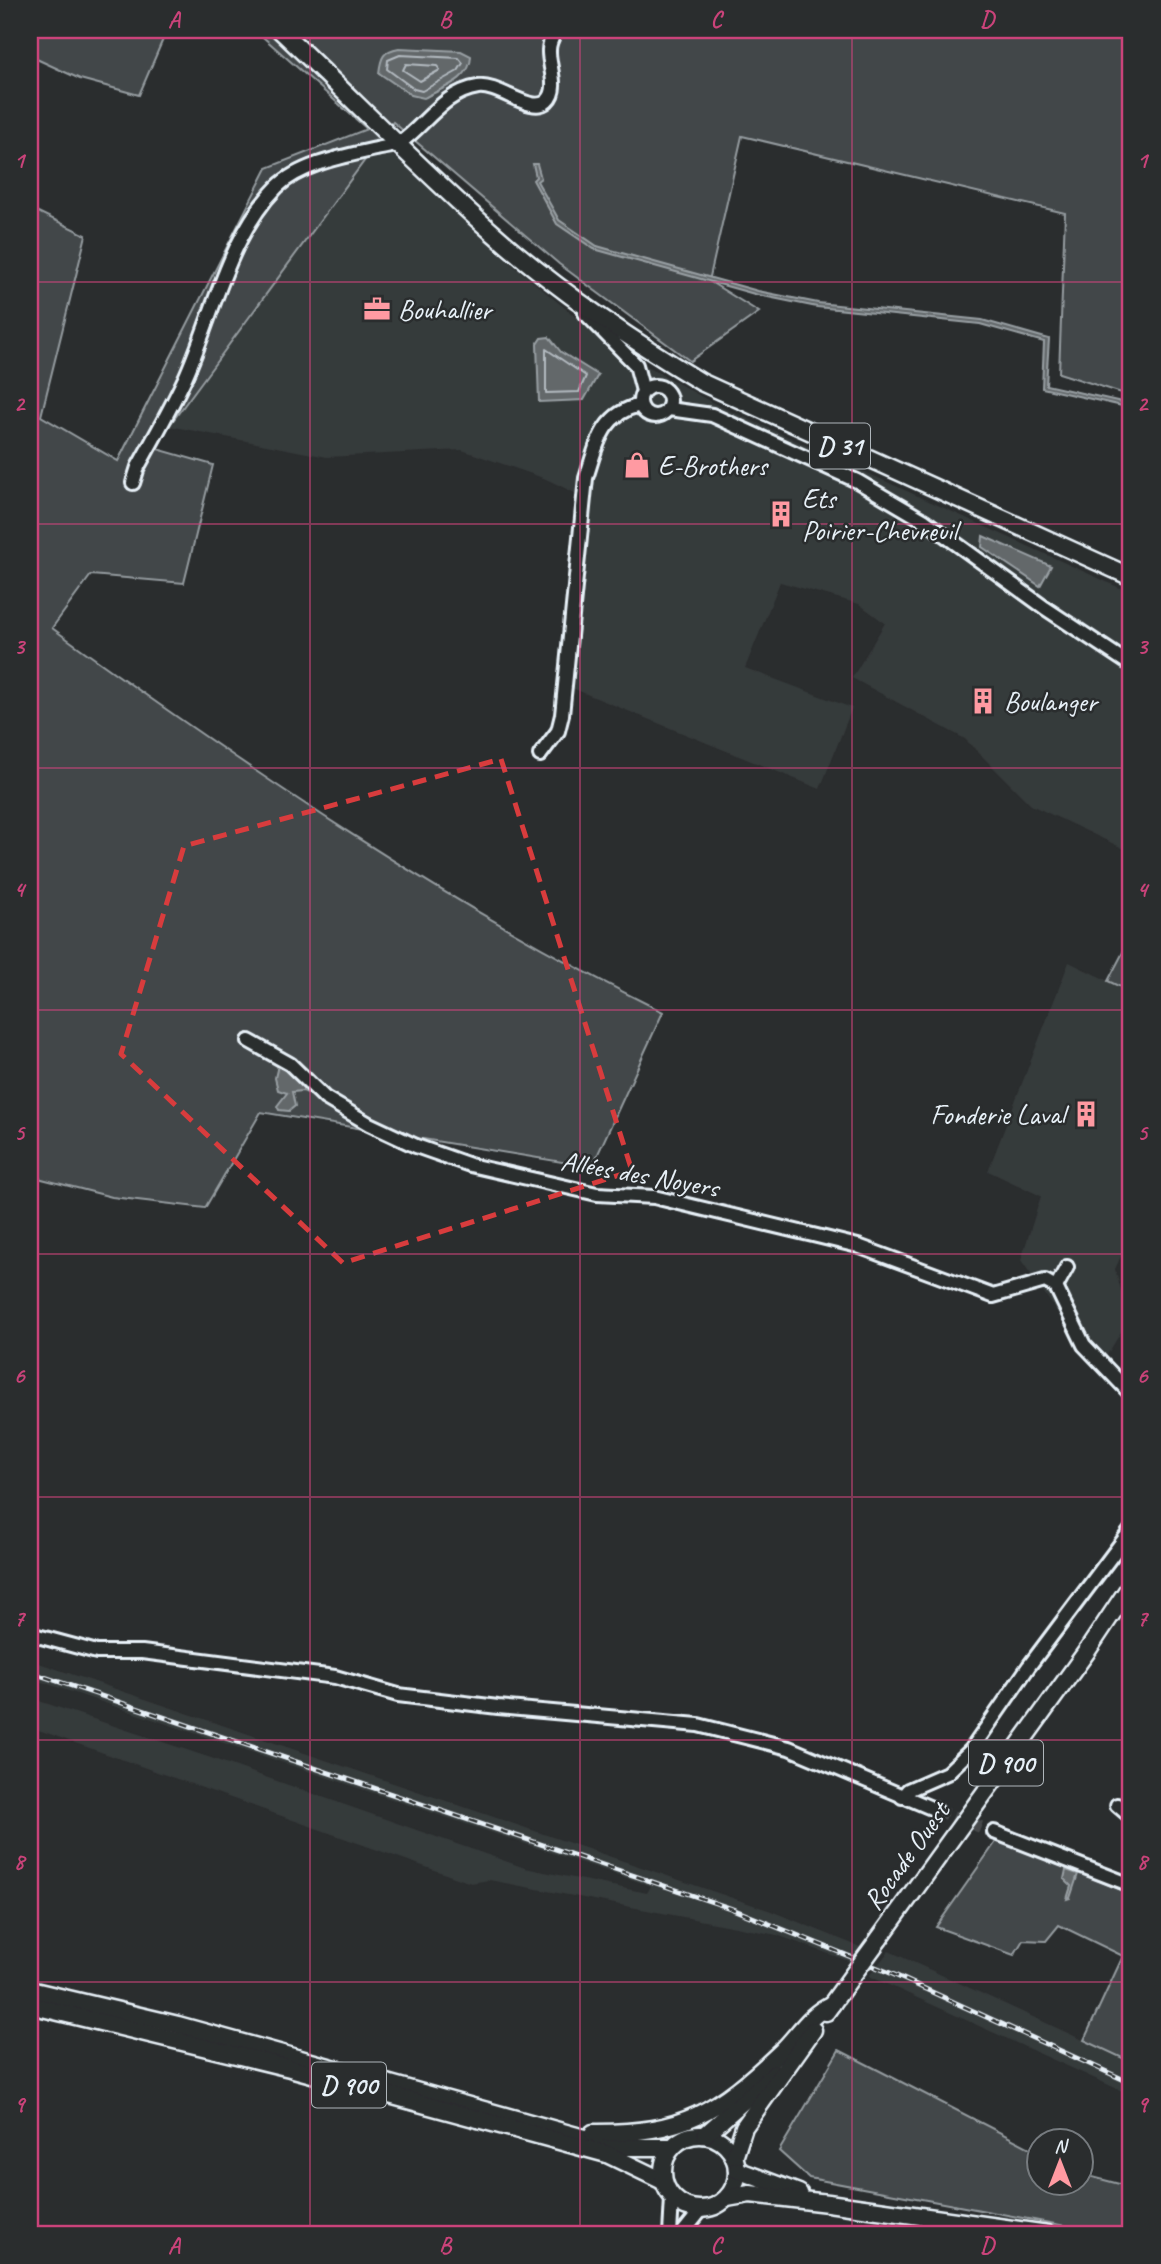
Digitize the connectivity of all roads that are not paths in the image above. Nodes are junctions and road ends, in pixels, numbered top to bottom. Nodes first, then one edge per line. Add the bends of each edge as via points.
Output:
1 (280, 30) edge
2 (556, 30) edge
3 (400, 144) junction
4 (563, 290) junction
5 (643, 391) junction
6 (640, 405) junction
7 (669, 408) junction
8 (133, 483) dead end
9 (1131, 578) edge
10 (1131, 665) edge
11 (540, 755) dead end
12 (249, 1041) dead end
13 (1067, 1267) dead end
14 (1056, 1287) junction
15 (1131, 1394) edge
16 (1131, 1530) edge
17 (1131, 1585) edge
18 (30, 1634) edge
19 (902, 1797) junction
20 (1117, 1805) dead end
21 (936, 1810) tunnel mouth
22 (1131, 1817) edge
23 (994, 1832) tunnel mouth
24 (1131, 1885) edge
25 (30, 1990) edge
26 (832, 2004) junction
27 (30, 2005) edge
28 (795, 2054) junction
29 (539, 2123) junction
30 (705, 2135) junction
31 (672, 2147) junction
32 (736, 2164) junction
33 (663, 2181) junction
34 (672, 2198) junction
35 (727, 2198) junction
36 (828, 2203) junction
37 (702, 2209) junction
38 (670, 2234) edge
39 (682, 2234) edge
40 (1048, 2234) edge

1 - 3 main road, D 31
2 - 3 street via 548,51 553,86 549,99 531,105 499,89 479,87 462,92
3 - 4 main road, D 31 via 493,233
3 - 8 street via 308,168 276,187 247,230 185,378
4 - 5 street via 627,352
4 - 9 main road, D 31 via 701,382
5 - 6 street
5 - 7 street via 657,386 666,390
6 - 7 street via 650,416 661,416
6 - 11 street via 620,410 610,420 586,478 562,715 558,730
7 - 10 street via 712,415 857,481 925,521
12 - 14 street, Allées des Noyers via 290,1064 325,1098 369,1124 470,1165 597,1194 654,1197 858,1246 993,1296 1045,1280
13 - 14 street
14 - 15 street via 1084,1345
16 - 19 street via 971,1749 947,1773
17 - 26 main road, Rocade Ouest / D 900, bridge
18 - 19 street via 97,1652 142,1652 335,1677 411,1696 698,1725 789,1748
19 - 21 street
20 - 22 street
23 - 24 street
25 - 29 main road, D 900 via 138,2014
26 - 28 main road, Rocade Ouest / D 900
26 - 29 main road via 817,2011 750,2079 717,2105 681,2124 637,2133 586,2133
27 - 33 main road, D 900 via 277,2065 607,2154
28 - 30 main road, Rocade Ouest / D 900
28 - 32 main road, Rocade Ouest / D 900 via 744,2127
29 - 31 main road, D 900 via 623,2147
30 - 31 main road via 693,2135
30 - 32 main road via 723,2143
31 - 33 main road via 665,2157
32 - 35 main road via 736,2180
32 - 36 main road
33 - 34 main road
34 - 37 main road
34 - 38 street
35 - 36 main road via 750,2194
35 - 37 main road
36 - 40 main road
37 - 39 street

